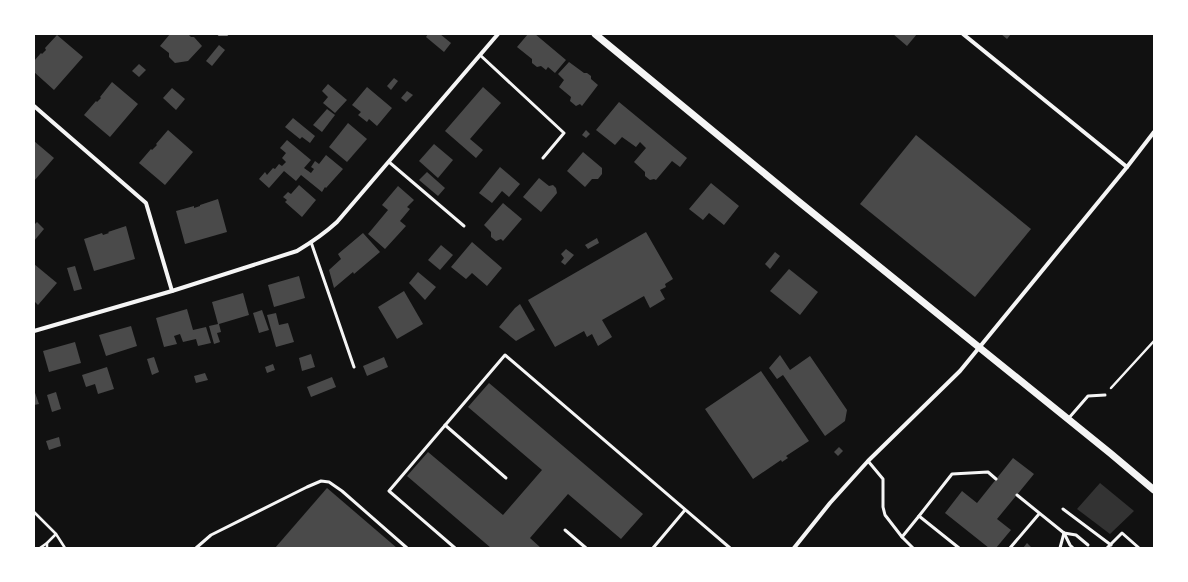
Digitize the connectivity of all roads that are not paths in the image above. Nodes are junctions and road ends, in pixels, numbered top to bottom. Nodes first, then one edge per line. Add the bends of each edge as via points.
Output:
1 (219, 34) edge
2 (226, 34) edge
3 (498, 34) edge
4 (595, 34) edge
5 (963, 34) edge
6 (480, 55) junction
7 (34, 106) edge
8 (1154, 132) edge
9 (543, 158) dead end
10 (389, 162) junction
11 (1127, 167) junction
12 (464, 226) dead end
13 (312, 242) junction
14 (172, 291) junction
15 (34, 331) edge
16 (980, 348) junction
17 (354, 367) dead end
18 (1105, 395) road end
19 (1068, 419) junction
20 (445, 425) junction
21 (868, 461) junction
22 (506, 478) dead end
23 (996, 479) dead end
24 (1154, 490) edge
25 (1017, 495) dead end
26 (1063, 509) dead end
27 (685, 510) junction
28 (1039, 514) junction
29 (919, 516) junction
30 (564, 530) dead end
31 (1064, 533) junction
32 (902, 537) junction
33 (1088, 545) dead end
34 (1111, 545) junction
35 (196, 548) edge
36 (407, 548) edge
37 (455, 548) edge
38 (586, 548) edge
39 (652, 548) edge
40 (730, 548) edge
41 (794, 548) edge
42 (913, 548) edge
43 (959, 548) edge
44 (1010, 548) edge
45 (1060, 548) edge
46 (1073, 548) edge
47 (1107, 548) edge
48 (1139, 548) edge

1 - 2 lane
3 - 6 street
4 - 16 street
5 - 11 street
6 - 9 lane via 564,133
6 - 10 street
7 - 14 street via 146,203
8 - 11 street
10 - 12 lane
10 - 13 street via 338,222
11 - 16 street
13 - 14 street via 297,251
13 - 17 lane
14 - 15 street
16 - 19 street
16 - 21 street
18 - 19 lane via 1088,396
19 - 24 street
20 - 22 lane
20 - 27 lane via 505,355
20 - 37 lane via 388,491
21 - 32 lane via 882,479 885,515
21 - 41 street
23 - 29 lane via 988,472 952,474
25 - 28 lane
26 - 34 lane
27 - 39 lane
27 - 40 lane
28 - 31 lane
28 - 44 lane
29 - 32 lane
29 - 43 lane
30 - 38 lane
31 - 33 lane via 1076,535
31 - 45 lane
31 - 46 lane
32 - 42 lane
34 - 47 lane
34 - 48 lane via 1122,532
35 - 36 lane via 211,535 320,481 329,482 342,491

